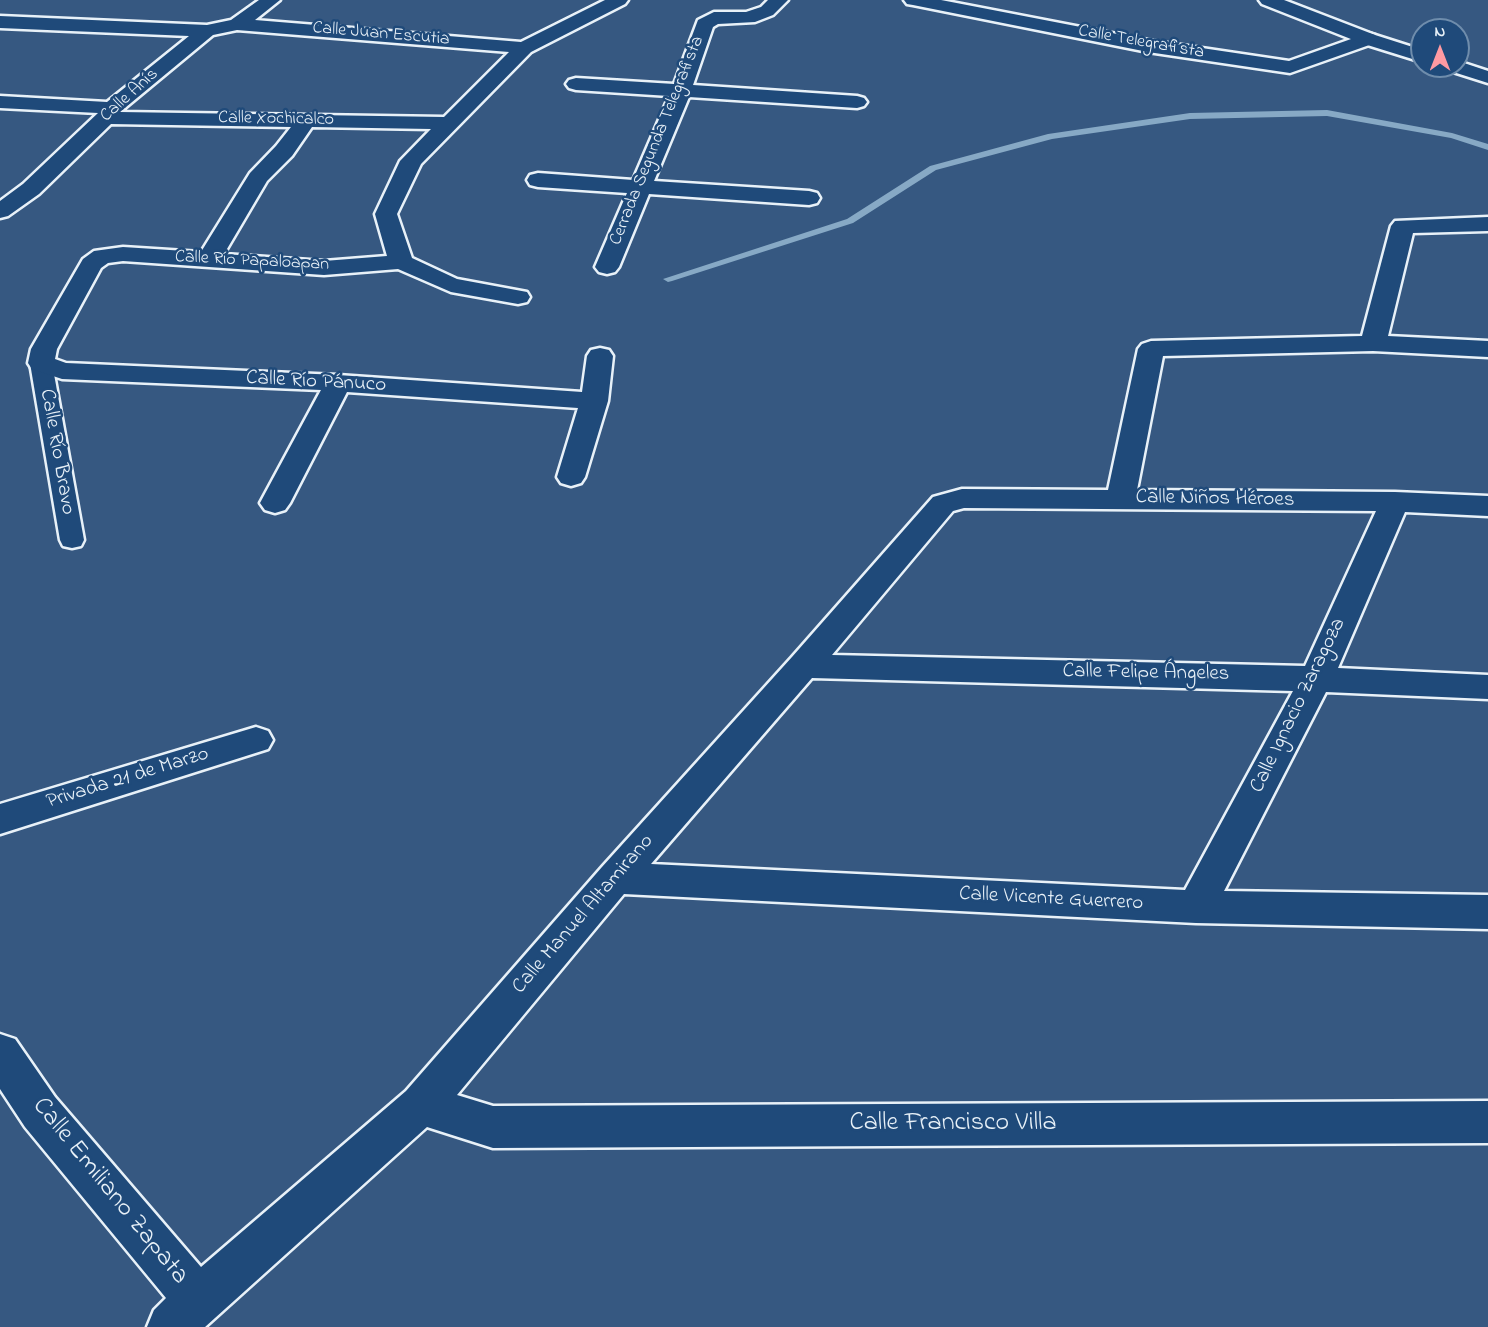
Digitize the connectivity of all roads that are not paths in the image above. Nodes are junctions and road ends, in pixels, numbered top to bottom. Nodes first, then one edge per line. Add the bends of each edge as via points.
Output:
1 (271, 0) edge
2 (619, 0) edge
3 (779, 0) edge
4 (913, 0) edge
5 (1280, 2) edge
6 (983, 6) edge
7 (0, 22) edge
8 (237, 24) junction
9 (207, 31) junction
10 (1368, 39) junction
11 (524, 48) junction
12 (1410, 52) edge
13 (1470, 71) edge
14 (1488, 77) edge
15 (576, 84) dead end
16 (682, 89) junction
17 (0, 102) edge
18 (857, 102) dead end
19 (109, 113) junction
20 (307, 120) junction
21 (447, 123) junction
22 (538, 180) dead end
23 (641, 189) junction
24 (10, 196) edge
25 (809, 198) dead end
26 (0, 210) edge
27 (1488, 224) edge
28 (208, 260) junction
29 (401, 262) junction
30 (608, 267) dead end
31 (518, 297) dead end
32 (1373, 343) junction
33 (1488, 349) edge
34 (600, 356) dead end
35 (41, 363) junction
36 (338, 383) junction
37 (594, 402) junction
38 (571, 477) dead end
39 (1121, 498) junction
40 (1395, 502) junction
41 (275, 503) dead end
42 (943, 504) joint
43 (1488, 506) edge
44 (72, 540) dead end
45 (804, 666) junction
46 (1316, 679) junction
47 (1488, 687) edge
48 (256, 740) dead end
49 (0, 819) edge
50 (615, 878) junction
51 (1196, 907) junction
52 (1488, 912) edge
53 (0, 1053) edge
54 (421, 1105) junction
55 (1488, 1122) edge
56 (185, 1313) edge

1 - 8 street, Calle Anís
2 - 11 street
3 - 16 street, Cerrada Segunda Telegrafista via 767,11 748,18 714,18 705,24
4 - 6 street, Calle Telegrafista
5 - 10 street
6 - 10 street, Calle Telegrafista via 1148,46 1290,67
7 - 9 street
8 - 9 street, Calle Anís
8 - 11 street, Calle Juan Escutia
9 - 19 street, Calle Anís
10 - 12 street
11 - 21 street
13 - 14 street
15 - 16 street
16 - 18 street
16 - 23 street, Cerrada Segunda Telegrafista
17 - 19 street, Calle Xochicalco
19 - 20 street, Calle Xochicalco
19 - 24 street, Calle Anís via 31,189
20 - 21 street, Calle Xochicalco
20 - 28 street via 258,178
21 - 29 street via 411,161 386,214
22 - 23 street
23 - 25 street
23 - 30 street, Cerrada Segunda Telegrafista
24 - 26 street, Calle Anís
27 - 32 street via 1403,226
28 - 29 street, Calle Río Papaloapan via 324,268
28 - 35 street, Calle Río Papaloapan via 102,256 91,264 44,349
29 - 31 street via 451,285
32 - 33 street
32 - 39 street via 1151,349
34 - 37 street
35 - 36 street, Calle Río Pánuco via 62,371
35 - 44 street, Calle Río Bravo
36 - 37 street, Calle Río Pánuco
36 - 41 street
37 - 38 street
39 - 40 street, Calle Niños Héroes
39 - 42 street, Calle Niños Héroes via 962,498
40 - 43 street, Calle Niños Héroes
40 - 46 street, Calle Ignacio Zaragoza
42 - 45 street, Calle Manuel Altamirano
45 - 46 street, Calle Felipe Ángeles
45 - 50 street, Calle Manuel Altamirano
46 - 47 street, Calle Felipe Ángeles
46 - 51 street, Calle Ignacio Zaragoza
48 - 49 street, Privada 21 de Marzo
50 - 51 street, Calle Vicente Guerrero
50 - 54 street, Calle Manuel Altamirano
51 - 52 street, Calle Vicente Guerrero
53 - 56 street, Calle Emiliano Zapata
54 - 55 street, Calle Francisco Villa via 493,1127
54 - 56 street, Calle Manuel Altamirano

